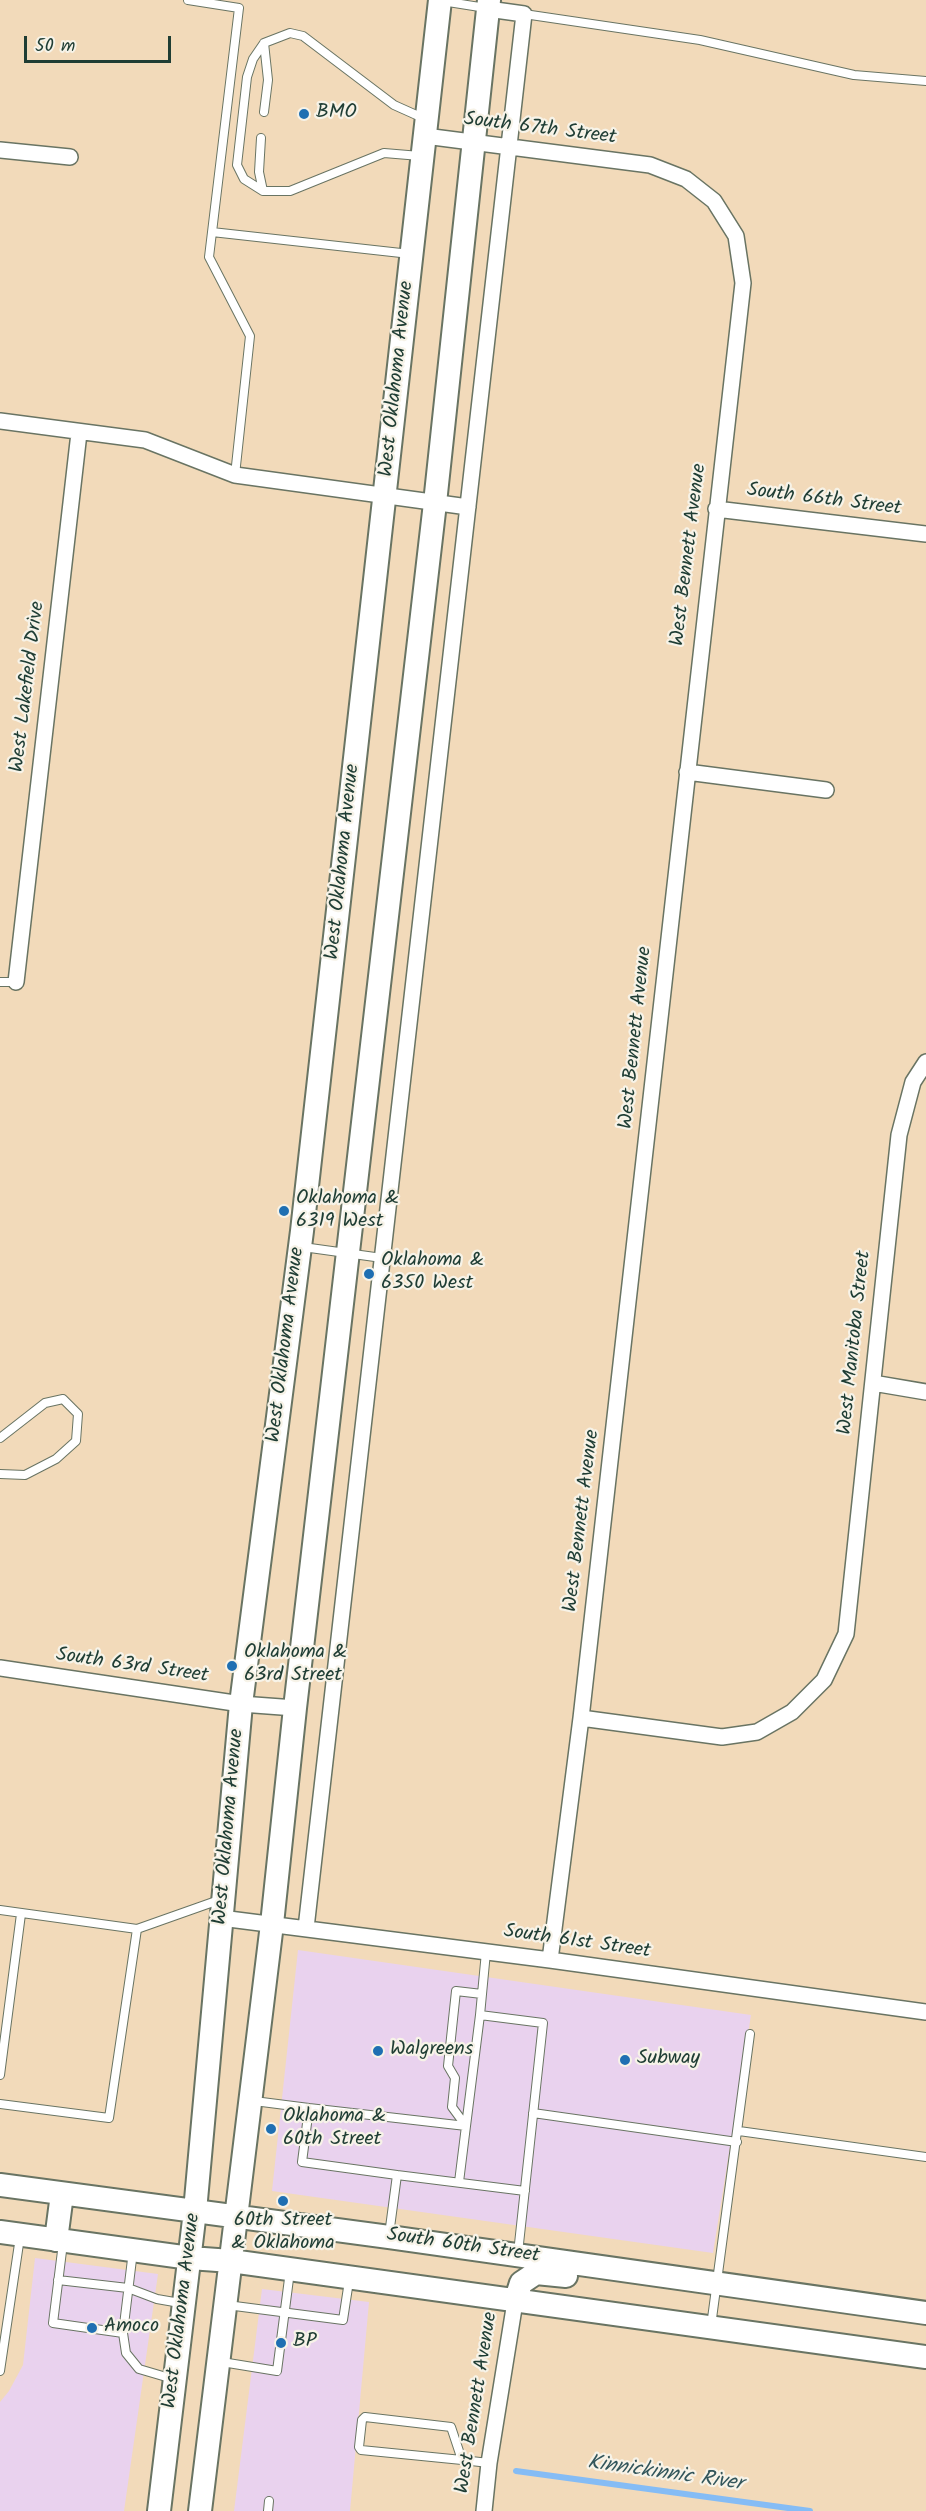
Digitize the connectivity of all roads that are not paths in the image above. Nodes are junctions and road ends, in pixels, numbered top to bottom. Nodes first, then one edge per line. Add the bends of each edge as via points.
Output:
1 (188, 0) edge
2 (440, 0) edge
3 (488, 4) edge
4 (524, 14) junction
5 (264, 43) junction
6 (926, 81) edge
7 (264, 112) dead end
8 (425, 137) junction
9 (261, 138) dead end
10 (473, 144) junction
11 (508, 148) junction
12 (0, 150) edge
13 (70, 157) dead end
14 (650, 165) joint
15 (263, 190) junction
16 (212, 232) junction
17 (412, 255) junction
18 (0, 421) edge
19 (79, 433) junction
20 (235, 475) junction
21 (385, 496) junction
22 (435, 503) junction
23 (468, 507) junction
24 (716, 509) junction
25 (926, 534) edge
26 (687, 772) junction
27 (825, 790) dead end
28 (8, 982) edge
29 (926, 1062) edge
30 (300, 1246) junction
31 (348, 1252) junction
32 (382, 1258) junction
33 (873, 1383) junction
34 (926, 1392) edge
35 (0, 1438) edge
36 (0, 1474) edge
37 (0, 1668) edge
38 (241, 1704) junction
39 (295, 1708) junction
40 (581, 1718) junction
41 (222, 1908) junction
42 (0, 1910) edge
43 (21, 1914) junction
44 (272, 1924) junction
45 (306, 1928) junction
46 (137, 1929) junction
47 (486, 1952) junction
48 (550, 1960) junction
49 (482, 1994) junction
50 (926, 2012) edge
51 (480, 2015) junction
52 (750, 2034) dead end
53 (0, 2075) edge
54 (252, 2101) junction
55 (0, 2104) edge
56 (309, 2108) junction
57 (533, 2113) junction
58 (466, 2126) junction
59 (739, 2131) junction
60 (737, 2142) junction
61 (926, 2157) edge
62 (397, 2175) junction
63 (459, 2182) junction
64 (0, 2186) edge
65 (525, 2191) junction
66 (62, 2194) junction
67 (195, 2211) junction
68 (238, 2216) junction
69 (10, 2234) edge
70 (389, 2237) junction
71 (60, 2241) junction
72 (133, 2251) junction
73 (518, 2255) junction
74 (190, 2258) junction
75 (231, 2261) junction
76 (290, 2270) junction
77 (661, 2275) junction
78 (349, 2278) junction
79 (58, 2280) junction
80 (717, 2283) junction
81 (128, 2289) junction
82 (515, 2301) junction
83 (184, 2303) junction
84 (226, 2304) junction
85 (284, 2312) junction
86 (926, 2313) edge
87 (710, 2327) junction
88 (123, 2333) junction
89 (926, 2357) edge
90 (219, 2362) junction
91 (0, 2371) edge
92 (175, 2380) junction
93 (462, 2460) junction
94 (489, 2463) junction
95 (269, 2501) dead end
96 (159, 2511) edge
97 (200, 2511) edge
98 (268, 2511) edge
99 (484, 2511) edge

1 - 16 lane via 239,8
2 - 3 lane
2 - 8 main road, West Oklahoma Avenue
3 - 4 street
3 - 10 main road
4 - 6 lane via 700,40 854,75
4 - 11 street
5 - 7 lane via 268,80
5 - 8 lane via 290,33 303,36 394,105
5 - 15 lane via 247,77 237,165 244,179
8 - 10 street, South 67th Street
8 - 15 lane via 290,191
8 - 17 main road, West Oklahoma Avenue
9 - 15 lane via 259,172
10 - 11 street, South 67th Street
10 - 22 main road
11 - 14 street, South 67th Street
11 - 23 street
12 - 13 street
14 - 24 street, West Bennett Avenue via 686,179 714,201 736,236 743,283
16 - 17 lane
16 - 20 lane via 209,257 250,336
17 - 21 main road, West Oklahoma Avenue
18 - 19 street
19 - 20 street via 145,440
19 - 28 street, West Lakefield Drive
20 - 21 street
21 - 22 street
21 - 30 main road, West Oklahoma Avenue
22 - 23 street
22 - 31 main road
23 - 32 street
24 - 25 street, South 66th Street
24 - 26 street, West Bennett Avenue
26 - 27 street
26 - 40 street, West Bennett Avenue
29 - 33 street, West Manitoba Street via 913,1082 899,1135
30 - 31 lane
30 - 38 main road, West Oklahoma Avenue
31 - 32 lane
31 - 39 main road
32 - 45 street
33 - 34 street
33 - 40 street, West Manitoba Street via 846,1634 824,1680 792,1712 757,1732 722,1737
35 - 36 lane via 45,1403 63,1399 78,1414 76,1441 56,1459 24,1475
37 - 38 street, South 63rd Street
38 - 39 street, South 63rd Street
38 - 41 main road, West Oklahoma Avenue
39 - 44 main road
40 - 48 street, West Bennett Avenue
41 - 44 street, South 61st Street
41 - 46 lane
41 - 67 main road, West Oklahoma Avenue
42 - 43 lane
43 - 46 lane
43 - 53 lane
44 - 45 street, South 61st Street
44 - 54 main road
45 - 47 street, South 61st Street
46 - 55 lane via 109,2118
47 - 48 street, South 61st Street
47 - 49 lane
48 - 50 street, South 61st Street
49 - 51 lane
49 - 58 lane via 456,1991 448,2066 455,2078 452,2107
51 - 57 lane via 543,2023
51 - 58 lane
52 - 59 lane
54 - 56 lane
54 - 68 main road
56 - 58 lane
56 - 62 lane via 302,2162
57 - 60 lane
57 - 65 lane
58 - 63 lane
59 - 60 lane
59 - 61 lane
60 - 80 lane
62 - 63 lane
62 - 70 lane
63 - 65 lane
64 - 66 main road, South 60th Street
65 - 73 lane
66 - 67 main road, South 60th Street
66 - 71 main road
67 - 68 main road, South 60th Street
67 - 74 main road, West Oklahoma Avenue
68 - 70 main road, South 60th Street
68 - 75 main road
69 - 71 main road
69 - 91 lane
70 - 73 main road, South 60th Street
71 - 72 main road
71 - 79 lane
72 - 74 main road
72 - 81 lane
73 - 77 main road, South 60th Street
74 - 75 main road
74 - 83 main road, West Oklahoma Avenue
75 - 76 main road
75 - 84 main road
76 - 78 main road
76 - 85 lane
77 - 80 main road, South 60th Street
77 - 82 main road via 585,2279 536,2273 521,2283
78 - 82 main road
78 - 85 lane via 343,2320
79 - 81 lane
79 - 88 lane via 53,2323
80 - 86 main road, South 60th Street
80 - 87 lane
81 - 83 lane
81 - 88 lane
82 - 87 main road
82 - 94 street, West Bennett Avenue
83 - 92 main road, West Oklahoma Avenue
84 - 85 lane
84 - 90 main road
85 - 90 lane via 277,2371
87 - 89 main road
88 - 92 lane via 126,2353 139,2369
90 - 97 main road
92 - 96 main road, West Oklahoma Avenue
93 - 93 lane via 451,2427 365,2417 362,2420 361,2450
93 - 94 lane
94 - 99 street, West Bennett Avenue
95 - 98 lane

